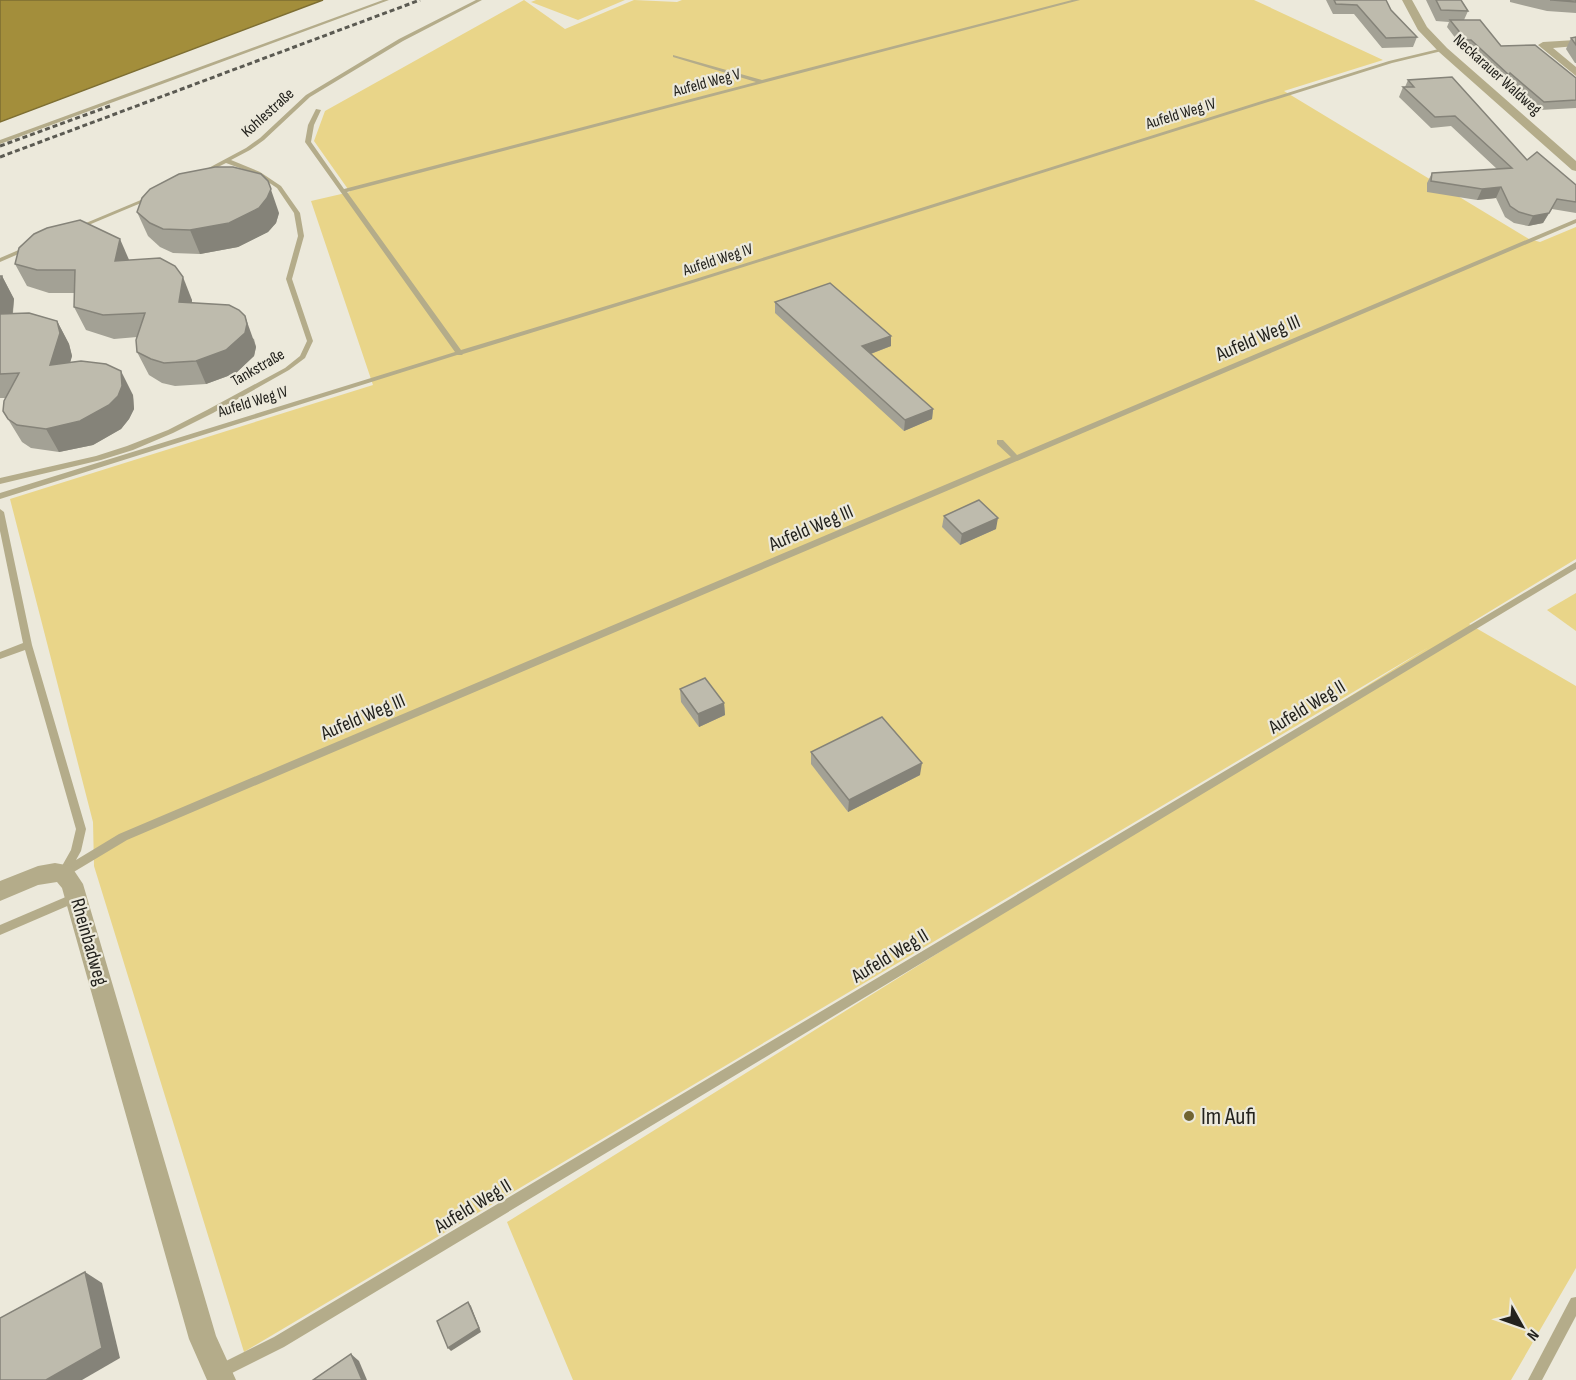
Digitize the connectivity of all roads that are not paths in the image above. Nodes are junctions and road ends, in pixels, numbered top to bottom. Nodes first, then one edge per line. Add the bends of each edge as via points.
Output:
1 (387, 0) edge
2 (480, 0) edge
3 (1078, 0) edge
4 (1407, 0) edge
5 (1576, 43) edge
6 (1443, 50) junction
7 (675, 56) dead end
8 (1576, 73) edge
9 (762, 82) junction
10 (318, 110) dead end
11 (0, 142) edge
12 (226, 161) junction
13 (1576, 167) edge
14 (199, 175) edge
15 (342, 191) junction
16 (153, 197) edge
17 (1576, 221) edge
18 (65, 233) edge
19 (33, 246) edge
20 (0, 260) edge
21 (460, 354) junction
22 (1000, 442) dead end
23 (1017, 459) junction
24 (0, 481) edge
25 (0, 496) edge
26 (0, 512) edge
27 (1576, 565) edge
28 (28, 645) junction
29 (0, 656) edge
30 (63, 873) junction
31 (0, 891) edge
32 (77, 897) junction
33 (0, 930) edge
34 (1576, 1303) edge
35 (214, 1377) edge
36 (1535, 1380) edge

1 - 11 lane
2 - 12 lane, Kohlestraße via 401,40 308,96 262,139
3 - 9 lane, Aufeld Weg V
4 - 6 street, Neckarauer Waldweg via 1422,28
5 - 8 street via 1543,45
6 - 13 street, Neckarauer Waldweg
6 - 21 lane, Aufeld Weg IV via 1390,62
7 - 9 lane
9 - 15 lane, Aufeld Weg V
10 - 15 lane via 308,142
12 - 14 lane, Kohlestraße
12 - 24 lane, Tankstraße via 258,172 279,187 297,213 301,236 289,279 310,341 303,357 162,435 85,462
15 - 21 lane
16 - 18 lane
17 - 23 lane, Aufeld Weg III
19 - 20 lane
21 - 25 lane, Aufeld Weg IV
22 - 23 lane
23 - 30 lane, Aufeld Weg III via 123,837
26 - 28 lane, Rheinbadweg
27 - 35 lane, Aufeld Weg II via 279,1342
28 - 29 lane
28 - 30 lane, Rheinbadweg via 81,829 76,851
30 - 31 street via 38,875
30 - 32 street, Rheinbadweg
32 - 33 lane
32 - 35 street, Rheinbadweg
34 - 36 lane

